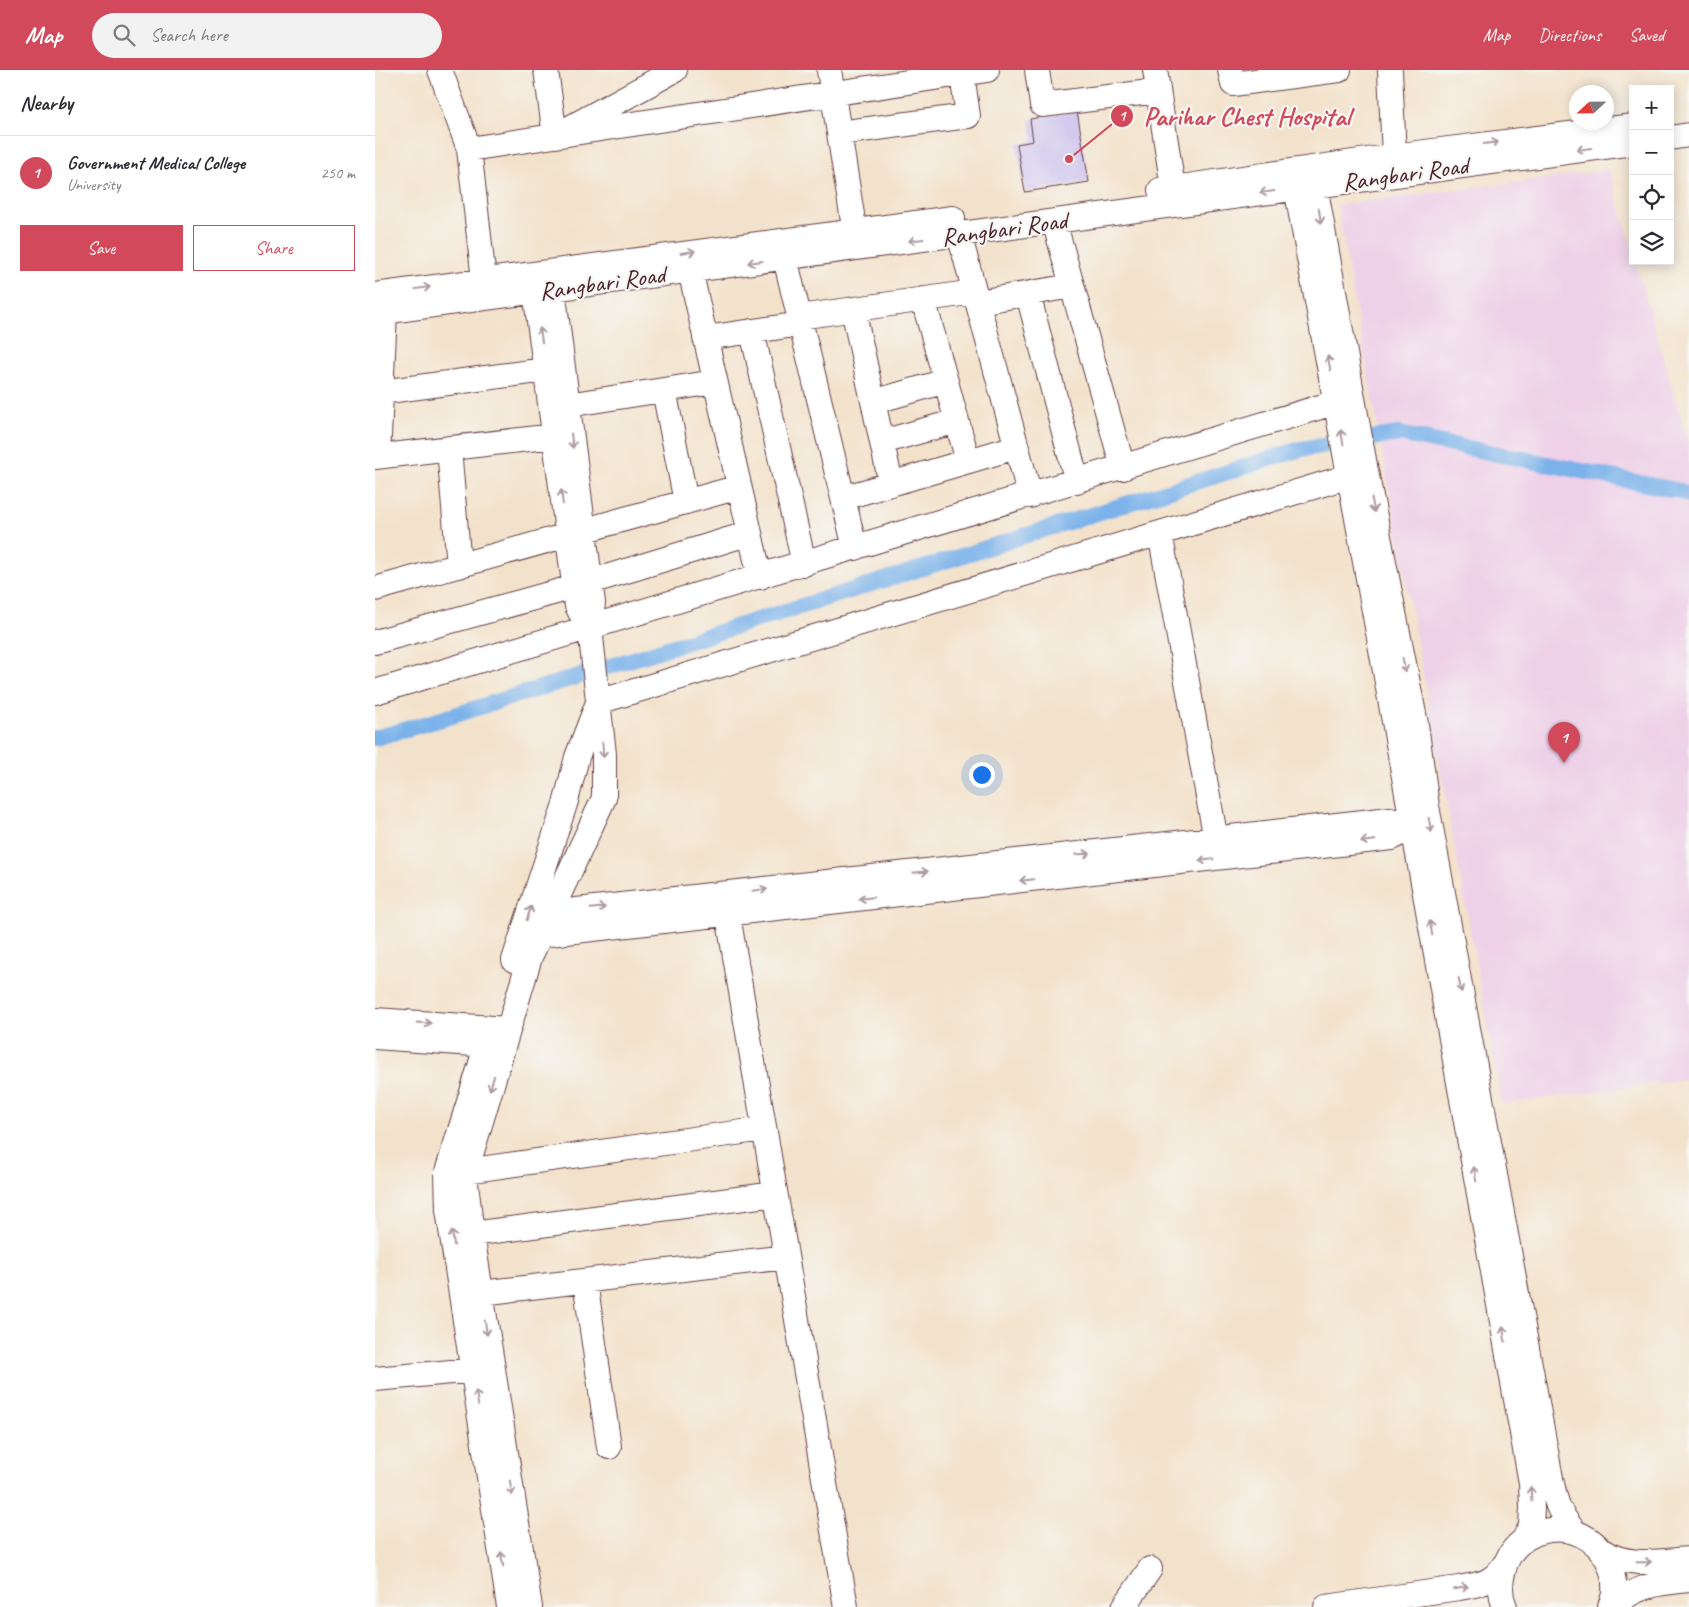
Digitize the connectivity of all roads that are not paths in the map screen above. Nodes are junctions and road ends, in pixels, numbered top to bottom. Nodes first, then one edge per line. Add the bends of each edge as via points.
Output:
1 (440, 70) edge
2 (546, 70) edge
3 (675, 70) edge
4 (829, 70) edge
5 (987, 70) edge
6 (1037, 70) edge
7 (1230, 70) edge
8 (1339, 70) edge
9 (1390, 70) edge
10 (961, 74) junction
11 (1156, 81) edge
12 (833, 94) junction
13 (1689, 119) edge
14 (1674, 121) edge
15 (1629, 127) edge
16 (839, 133) junction
17 (1689, 135) edge
18 (555, 136) junction
19 (1674, 137) edge
20 (1629, 143) edge
21 (469, 149) junction
22 (1396, 165) junction
23 (1304, 178) junction
24 (1173, 188) junction
25 (1054, 221) junction
26 (959, 234) junction
27 (856, 239) junction
28 (785, 258) junction
29 (690, 270) junction
30 (484, 280) junction
31 (1072, 286) junction
32 (544, 290) junction
33 (1028, 294) junction
34 (976, 297) junction
35 (923, 299) junction
36 (378, 307) edge
37 (853, 309) junction
38 (800, 320) junction
39 (752, 331) junction
40 (705, 338) junction
41 (545, 370) junction
42 (946, 381) junction
43 (715, 382) junction
44 (664, 390) junction
45 (381, 392) junction
46 (873, 402) junction
47 (1345, 405) junction
48 (559, 406) junction
49 (957, 421) junction
50 (554, 436) junction
51 (882, 442) junction
52 (1017, 447) junction
53 (449, 448) junction
54 (377, 457) edge
55 (968, 461) junction
56 (1356, 467) junction
57 (1123, 468) junction
58 (1077, 482) junction
59 (891, 484) junction
60 (739, 487) junction
61 (1030, 496) junction
62 (843, 498) junction
63 (686, 502) junction
64 (749, 533) junction
65 (1160, 533) junction
66 (575, 534) junction
67 (855, 548) junction
68 (804, 564) junction
69 (459, 566) junction
70 (760, 577) junction
71 (582, 584) junction
72 (375, 589) edge
73 (591, 636) junction
74 (375, 642) edge
75 (375, 692) edge
76 (598, 695) junction
77 (1413, 826) junction
78 (1216, 840) junction
79 (1053, 867) junction
80 (726, 904) junction
81 (550, 913) junction
82 (540, 935) junction
83 (375, 1020) edge
84 (375, 1037) edge
85 (498, 1037) junction
86 (764, 1129) junction
87 (456, 1171) junction
88 (775, 1194) junction
89 (471, 1234) junction
90 (786, 1257) junction
91 (585, 1281) junction
92 (481, 1294) junction
93 (483, 1368) junction
94 (375, 1379) edge
95 (609, 1447) dead end
96 (1575, 1532) junction
97 (1523, 1541) junction
98 (1601, 1550) junction
99 (1689, 1558) edge
100 (1504, 1565) junction
101 (1151, 1570) dead end
102 (1689, 1580) edge
103 (509, 1607) edge
104 (530, 1607) edge
105 (846, 1607) edge
106 (1123, 1607) edge
107 (1326, 1607) edge
108 (1505, 1607) edge
109 (1610, 1607) edge
110 (1614, 1607) edge

1 - 21 street
2 - 18 street
3 - 18 street
4 - 12 street
5 - 10 street
6 - 11 street via 1042,105
7 - 8 street via 1233,84
9 - 22 street
10 - 12 street
10 - 16 street via 968,116
11 - 24 street
12 - 16 street
12 - 18 street
13 - 14 street
22 -> 15 street, Rangbari Road
16 - 27 street
17 - 19 street
18 - 21 street
20 -> 22 street, Rangbari Road
21 - 30 street
22 - 23 street, Rangbari Road
23 - 24 street, Rangbari Road
23 -> 25 street, Rangbari Road
23 - 47 street
24 - 27 street, Rangbari Road
25 - 26 street, Rangbari Road
25 - 31 street
26 -> 27 street, Rangbari Road
26 - 34 street
27 - 28 street, Rangbari Road
30 -> 27 street, Rangbari Road
28 -> 29 street, Rangbari Road
28 - 38 street
29 - 32 street, Rangbari Road
29 - 40 street
36 -> 30 street, Rangbari Road
31 - 33 street
31 - 57 street
32 - 36 street, Rangbari Road
41 -> 32 street
32 - 48 street
33 - 34 street
33 - 58 street
34 - 35 street
34 - 52 street
35 - 37 street
35 - 42 street
36 - 45 street
37 - 38 street
37 - 46 street
38 - 39 street
38 - 62 street
39 - 40 street
39 - 68 street
40 - 43 street
41 - 45 street
41 - 48 street
42 - 46 street
42 - 49 street
43 - 44 street
43 - 60 street
44 - 48 street
44 - 63 street
45 - 54 street
46 - 51 street
47 - 56 street
47 - 57 street
48 - 50 street
48 -> 66 street
49 - 51 street
49 - 55 street
50 - 53 street
66 -> 50 street
51 - 59 street
52 - 55 street
52 - 61 street
53 - 54 street
53 - 69 street
55 - 59 street
56 - 65 street
56 - 77 street
56 -> 96 street via 1416,724 1427,806 1555,1500 1563,1518
57 - 58 street
58 - 61 street
59 - 62 street
60 - 63 street
60 - 64 street
61 - 67 street
62 - 67 street
63 - 66 street
64 - 70 street
64 - 71 street
65 - 76 street
65 - 78 street
66 - 69 street
66 - 71 street
67 - 68 street
68 - 70 street
69 - 72 street
70 - 73 street
71 - 73 street via 593,603
71 - 74 street
73 - 75 street
73 - 76 street
76 -> 81 street via 604,754 604,798
85 -> 76 street via 577,757
77 - 78 street via 1389,819
77 -> 79 street via 1392,838
97 -> 77 street via 1531,1526 1531,1483
79 -> 78 street
79 - 80 street
81 -> 80 street
80 - 82 street
80 - 86 street
81 - 82 street
82 - 85 street
83 -> 85 street
84 - 85 street
85 - 87 street
86 - 87 street
86 - 88 street
87 - 89 street via 465,1175
93 -> 87 street via 449,1210
88 - 89 street
88 - 90 street
89 - 92 street
90 - 91 street
90 - 105 street
91 - 92 street
91 - 95 street
92 -> 93 street
93 - 94 street
103 -> 93 street
93 -> 104 street
96 - 97 street via 1548,1530
96 - 98 street
97 - 100 street
98 -> 99 street via 1619,1559 1638,1562
98 - 109 street via 1612,1570 1614,1592
107 -> 100 street via 1488,1582
100 - 108 street via 1501,1583
101 - 106 street
102 - 110 street via 1642,1587 1627,1594

